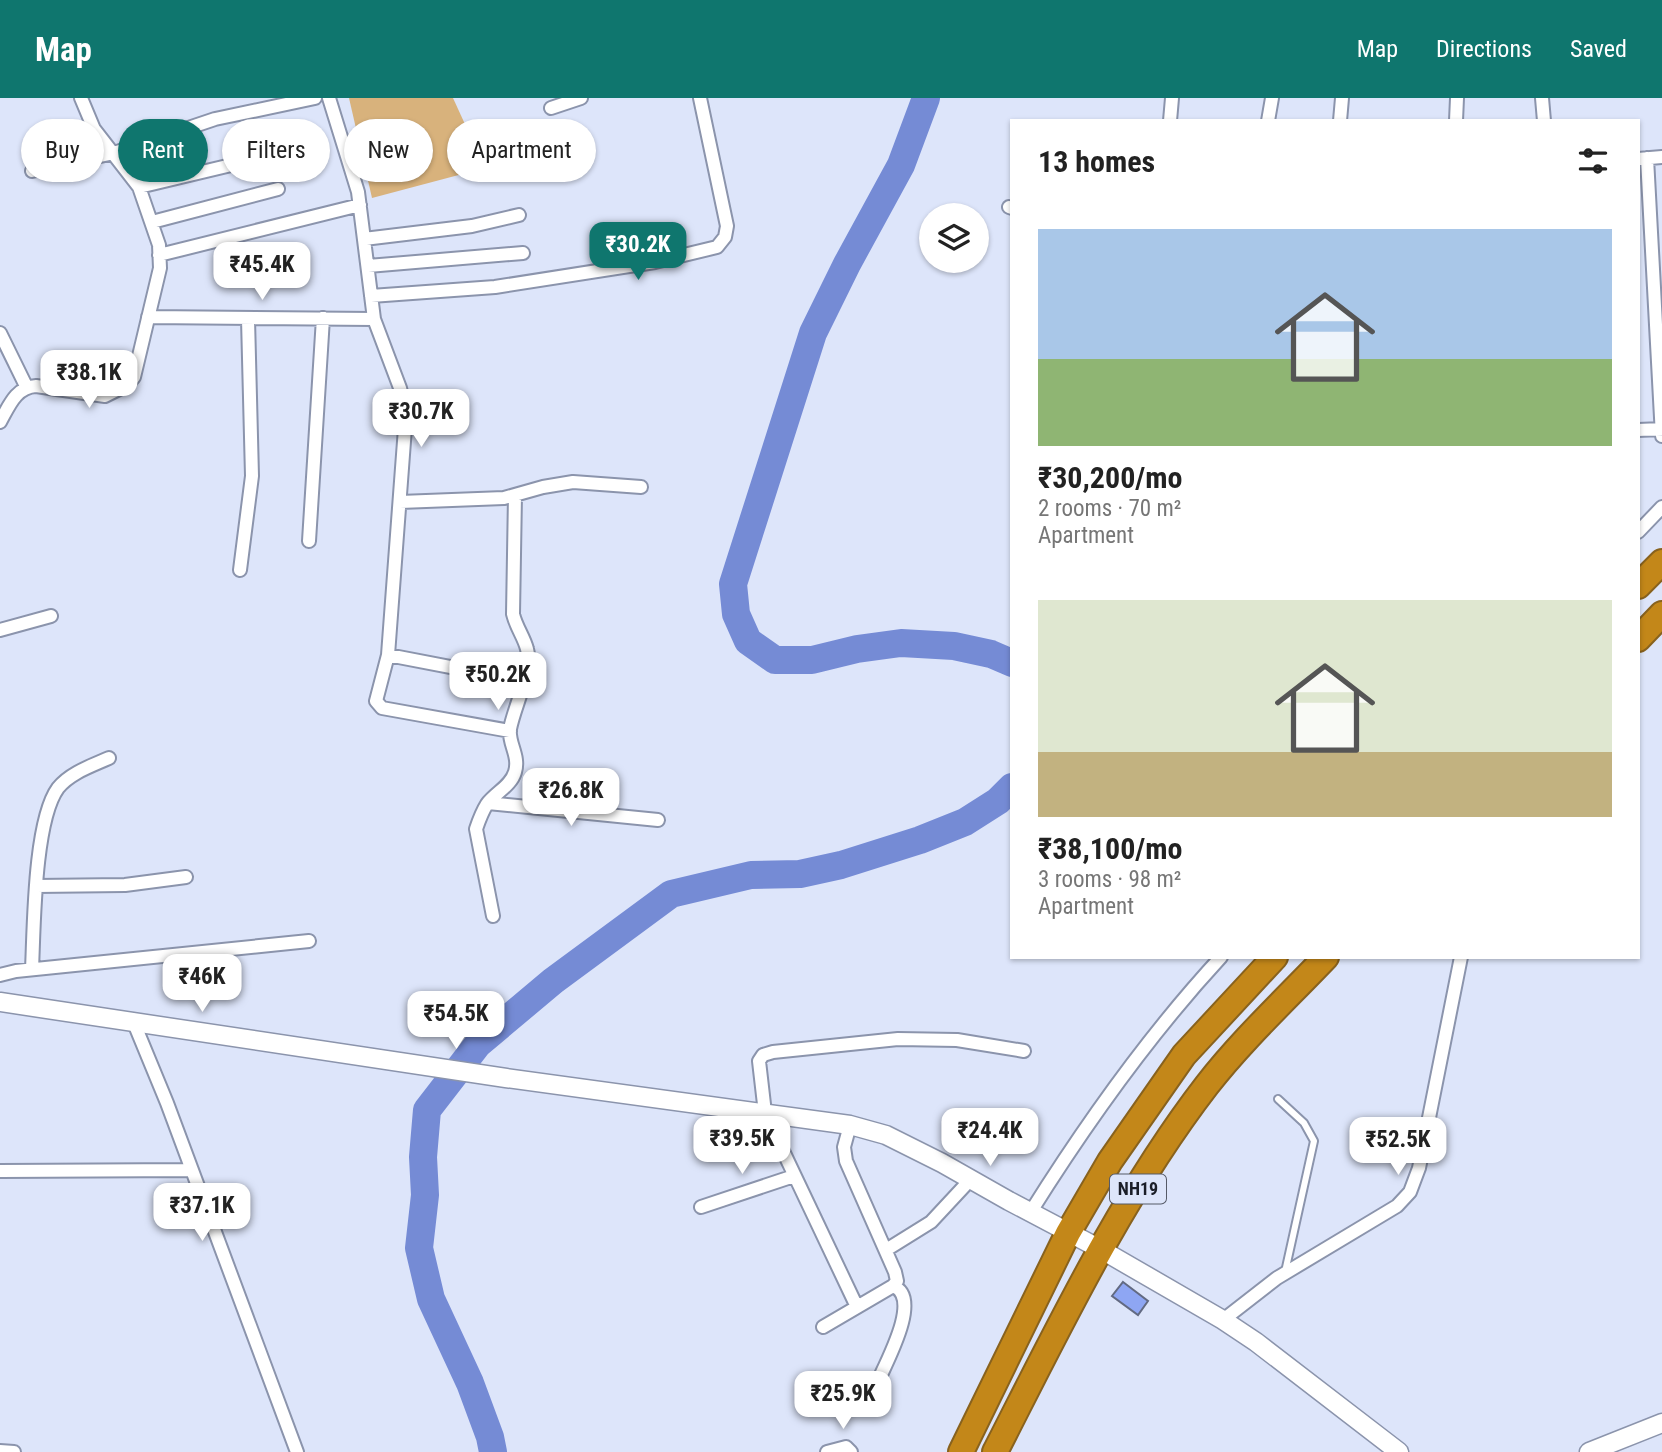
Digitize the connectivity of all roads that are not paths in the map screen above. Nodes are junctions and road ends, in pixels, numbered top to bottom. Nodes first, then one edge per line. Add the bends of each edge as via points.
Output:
1 (81, 98) edge
2 (315, 98) edge
3 (329, 98) edge
4 (581, 98) edge
5 (700, 98) edge
6 (1172, 98) edge
7 (1272, 98) edge
8 (1342, 98) edge
9 (1457, 98) edge
10 (1542, 98) edge
11 (551, 108) dead end
12 (1170, 119) edge
13 (1268, 119) edge
14 (1340, 119) edge
15 (1456, 119) edge
16 (1544, 119) edge
17 (114, 153) junction
18 (104, 155) edge
19 (1662, 157) edge
20 (1642, 158) edge
21 (222, 167) edge
22 (139, 187) junction
23 (278, 189) dead end
24 (360, 205) junction
25 (519, 215) dead end
26 (152, 222) junction
27 (364, 239) junction
28 (523, 253) dead end
29 (159, 255) junction
30 (368, 266) junction
31 (372, 296) junction
32 (148, 317) junction
33 (323, 318) junction
34 (248, 319) junction
35 (374, 319) junction
36 (0, 333) edge
37 (26, 386) junction
38 (0, 422) edge
39 (1662, 429) edge
40 (1640, 430) edge
41 (1662, 436) edge
42 (641, 487) dead end
43 (515, 495) junction
44 (400, 502) junction
45 (1662, 507) edge
46 (1640, 530) edge
47 (309, 541) dead end
48 (1662, 562) edge
49 (240, 570) dead end
50 (1640, 584) edge
51 (1662, 614) edge
52 (51, 616) dead end
53 (0, 630) edge
54 (1640, 637) edge
55 (388, 654) junction
56 (523, 681) junction
57 (510, 731) junction
58 (109, 758) dead end
59 (488, 803) junction
60 (658, 820) dead end
61 (186, 877) dead end
62 (36, 886) junction
63 (493, 916) dead end
64 (309, 941) dead end
65 (1219, 959) edge
66 (1273, 959) edge
67 (1323, 959) edge
68 (1461, 959) edge
69 (32, 970) junction
70 (0, 975) edge
71 (0, 1002) edge
72 (134, 1023) junction
73 (1024, 1051) dead end
74 (1278, 1099) dead end
75 (765, 1113) junction
76 (850, 1125) junction
77 (192, 1170) junction
78 (0, 1171) edge
79 (794, 1176) junction
80 (971, 1179) junction
81 (701, 1206) dead end
82 (1030, 1213) junction
83 (1068, 1233) junction
84 (886, 1250) junction
85 (1102, 1250) junction
86 (1284, 1274) junction
87 (893, 1286) junction
88 (857, 1307) junction
89 (1223, 1320) junction
90 (823, 1327) dead end
91 (874, 1390) dead end
92 (1662, 1423) edge
93 (973, 1427) junction
94 (0, 1451) edge
95 (14, 1452) edge
96 (297, 1452) edge
97 (827, 1452) edge
98 (851, 1452) edge
99 (955, 1452) edge
100 (961, 1452) edge
101 (995, 1452) edge
102 (1399, 1452) edge
103 (1589, 1452) edge

1 - 17 street via 94,129
2 - 17 street via 215,119
3 - 24 street
4 - 11 street
5 - 31 street via 727,226 717,247 655,262 495,287
6 - 12 street
7 - 13 street
8 - 14 street
9 - 15 street
10 - 16 street
17 - 18 street
17 - 22 street
19 - 20 street
20 - 39 street
21 - 22 street
22 - 26 street
23 - 26 street
24 - 27 street
24 - 29 street
25 - 27 street via 472,226
26 - 29 street
27 - 30 street
28 - 30 street
29 - 32 street
30 - 31 street
31 - 35 street
32 - 34 street
32 - 37 street via 134,377 114,393 105,396
33 - 34 street
33 - 35 street
33 - 47 street
34 - 49 street via 252,476
35 - 44 street via 405,409
36 - 37 street
37 - 38 street
39 - 40 street
39 - 41 street
42 - 43 street via 573,482
43 - 44 street
43 - 56 street via 512,603 516,628 528,651
44 - 55 street
45 - 46 street
48 - 50 highway
51 - 54 highway
52 - 53 street
55 - 56 street
55 - 57 street via 376,695 378,706
56 - 57 street
57 - 59 street via 515,772
58 - 62 street via 69,777 50,802
59 - 60 street
59 - 63 street via 477,829
61 - 62 street via 125,885
62 - 69 street
64 - 69 street
65 - 82 street via 1122,1075
66 - 83 highway, NH19 via 1184,1055 1110,1161
67 - 85 highway, NH19 via 1208,1084
68 - 86 street via 1419,1168 1409,1192 1397,1206
69 - 70 street
71 - 72 street
72 - 75 street
72 - 77 street
73 - 75 street via 957,1040 898,1039 773,1052 759,1061
74 - 86 lane via 1304,1123 1314,1141
75 - 76 street
75 - 79 street
76 - 80 street via 886,1135
76 - 84 street via 844,1147 846,1161
77 - 78 street
77 - 96 street
79 - 81 street
79 - 88 street
80 - 82 street
80 - 84 street via 931,1222
82 - 83 street
83 - 85 street
83 - 93 highway, NH19
84 - 87 street via 897,1280
85 - 89 street
85 - 101 highway, NH19
86 - 89 street
87 - 88 street
87 - 91 street via 905,1296 905,1315
88 - 90 street
89 - 102 street
92 - 103 street
93 - 99 street
93 - 100 highway, NH19
94 - 95 street
97 - 98 street via 846,1447

